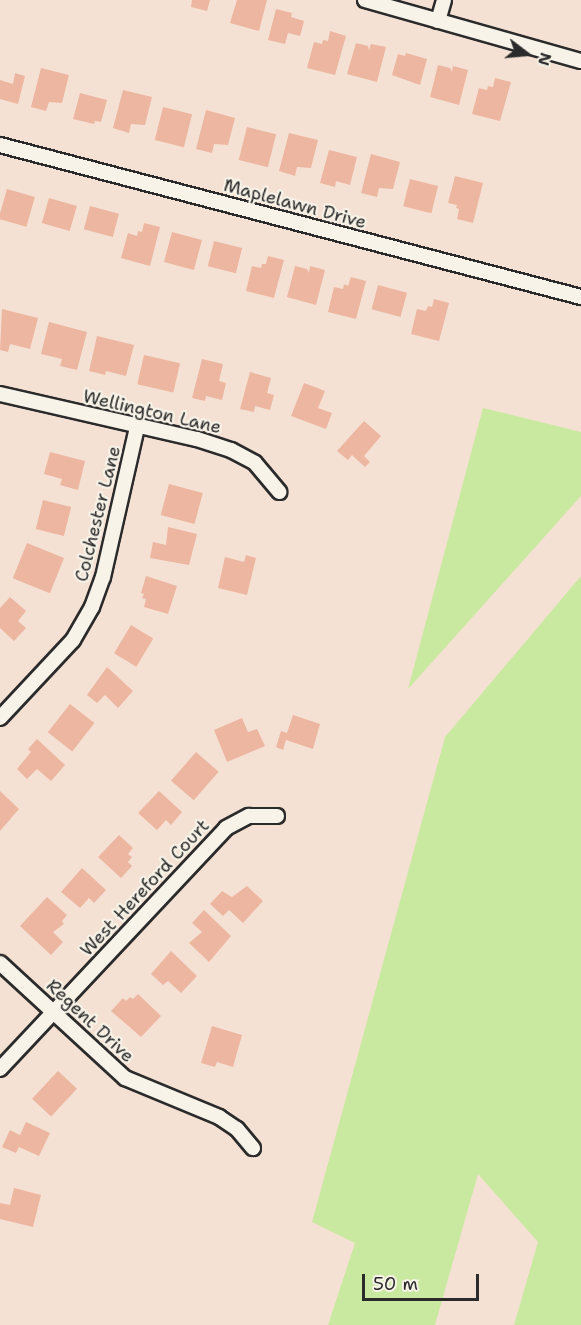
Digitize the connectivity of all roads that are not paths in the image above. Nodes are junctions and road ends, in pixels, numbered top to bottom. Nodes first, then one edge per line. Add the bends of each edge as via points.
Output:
1 (365, 0) edge
2 (444, 0) edge
3 (438, 21) junction
4 (580, 57) edge
5 (0, 145) edge
6 (581, 297) edge
7 (0, 394) edge
8 (137, 427) junction
9 (279, 492) dead end
10 (0, 718) edge
11 (277, 816) dead end
12 (0, 963) edge
13 (53, 1011) junction
14 (0, 1069) edge
15 (253, 1148) dead end

1 - 3 street
2 - 3 street
3 - 4 street
5 - 6 street, Maplelawn Drive
7 - 8 street, Wellington Lane
8 - 9 street, Wellington Lane via 231,450 255,463
8 - 10 street, Colchester Lane via 103,577 92,607 73,640
11 - 13 street, West Hereford Court via 249,816 226,828
12 - 13 street, Regent Drive
13 - 14 street, West Hereford Court
13 - 15 street, Regent Drive via 125,1078 219,1117 237,1129

